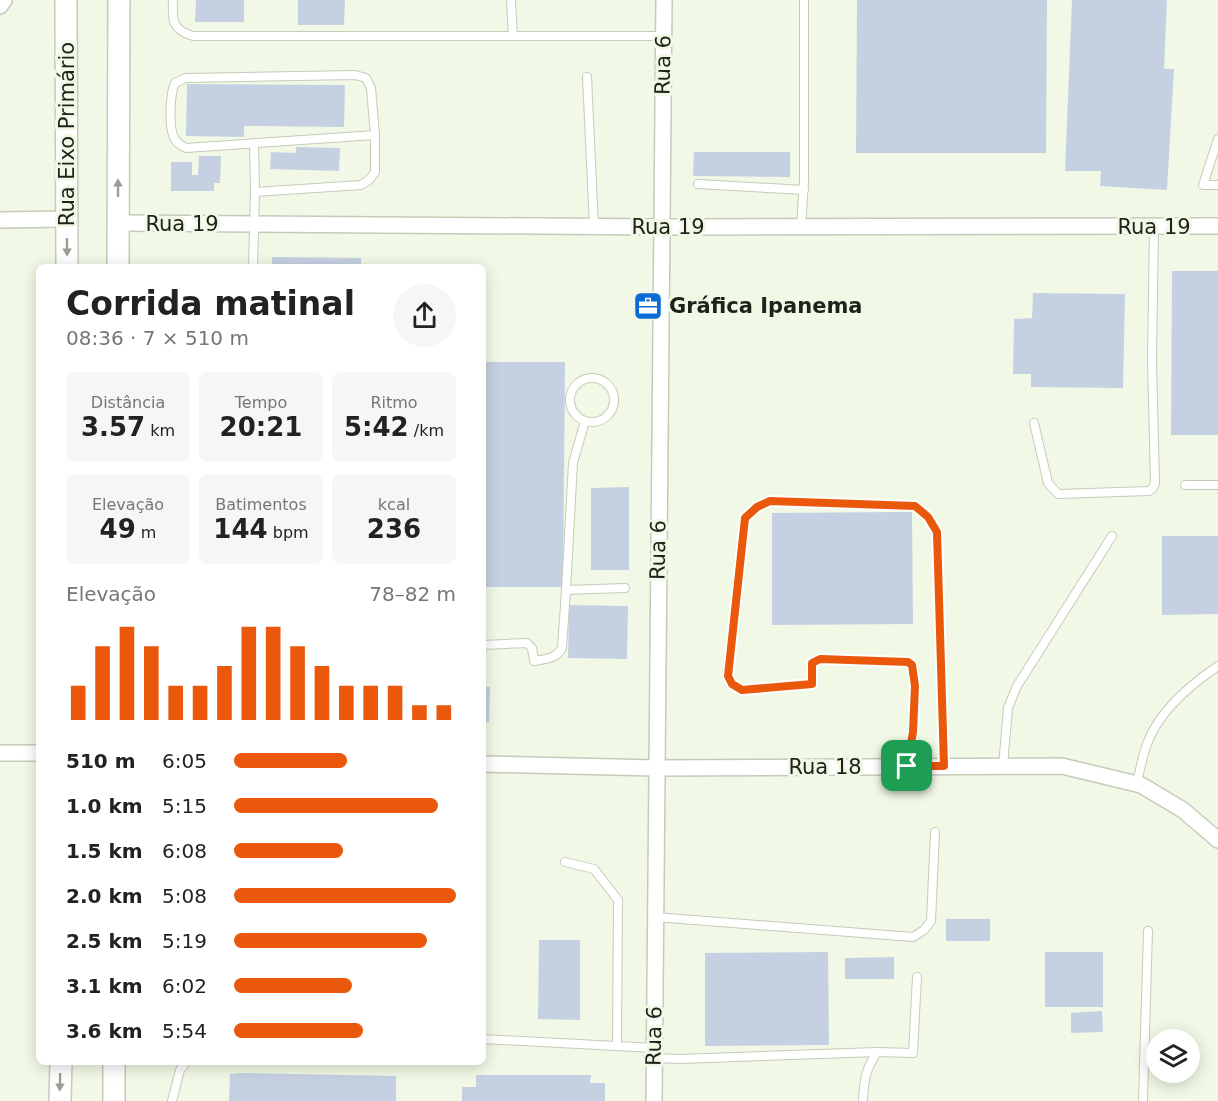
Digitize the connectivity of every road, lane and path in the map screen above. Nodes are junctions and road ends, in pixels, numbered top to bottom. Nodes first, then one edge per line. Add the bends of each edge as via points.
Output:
1 (4, 0) edge
2 (66, 0) edge
3 (119, 0) edge
4 (172, 0) edge
5 (511, 0) edge
6 (664, 0) edge
7 (804, 0) edge
8 (0, 6) edge
9 (513, 36) junction
10 (664, 36) junction
11 (587, 77) dead end
12 (375, 135) junction
13 (1218, 140) edge
14 (254, 143) junction
15 (698, 184) dead end
16 (1218, 185) edge
17 (804, 190) junction
18 (255, 192) junction
19 (66, 219) junction
20 (0, 220) edge
21 (118, 223) junction
22 (255, 224) junction
23 (1154, 226) junction
24 (1218, 226) edge
25 (594, 227) junction
26 (661, 227) junction
27 (801, 227) junction
28 (67, 264) edge
29 (118, 264) edge
30 (253, 264) edge
31 (585, 421) junction
32 (1034, 423) dead end
33 (1185, 485) dead end
34 (1218, 485) edge
35 (1112, 536) dead end
36 (624, 588) dead end
37 (566, 590) junction
38 (486, 645) edge
39 (1218, 666) edge
40 (0, 753) edge
41 (36, 753) edge
42 (486, 764) edge
43 (907, 766) junction
44 (944, 766) junction
45 (1003, 766) junction
46 (656, 768) junction
47 (1137, 785) junction
48 (935, 832) dead end
49 (1216, 836) edge
50 (565, 862) dead end
51 (655, 917) junction
52 (1148, 931) dead end
53 (917, 977) dead end
54 (486, 1039) edge
55 (617, 1046) junction
56 (877, 1052) junction
57 (654, 1053) junction
58 (61, 1065) edge
59 (114, 1065) edge
60 (184, 1065) edge
61 (60, 1101) edge
62 (114, 1101) edge
63 (172, 1101) edge
64 (654, 1101) edge
65 (863, 1101) edge
66 (1143, 1101) edge

1 - 8 street
2 - 19 street, Rua Eixo Primário
21 -> 3 street
4 - 9 lane via 175,25 181,33 193,36
5 - 9 lane
6 - 10 street, Rua 6
7 - 17 lane
9 - 10 lane
10 - 26 street, Rua 6
11 - 25 lane
12 - 14 lane
12 - 14 lane via 371,88 366,78 355,75 186,78 175,83 171,91 173,135 178,144 186,148
12 - 18 lane via 375,172 361,185
13 - 16 lane via 1203,185
14 - 18 lane
15 - 17 lane
17 - 27 lane
18 - 22 lane
19 - 20 street
19 -> 28 street, Rua Eixo Primário
21 - 22 street, Rua 19
21 - 29 street
22 - 25 street, Rua 19
22 - 30 lane
23 - 24 street, Rua 19
23 - 27 street, Rua 19
23 - 32 lane via 1153,488 1058,494 1048,483
25 - 26 street, Rua 19
26 - 27 street, Rua 19
26 - 46 street, Rua 6
31 - 31 lane via 605,418 613,406 610,386 599,378 585,378 571,393 574,413
31 - 37 lane via 573,463
33 - 34 lane
35 - 45 lane via 1017,686 1008,708
36 - 37 lane
37 - 38 lane via 559,654 534,661 527,643
39 - 47 lane via 1180,697 1160,720 1147,744
40 - 41 street
42 - 46 street, Rua 18
43 - 44 street, Rua 18
43 - 44 lane via 915,686 908,662 820,659 812,663 812,684 742,690 732,684 728,676 745,518 757,507 770,501 915,506 928,517 937,532
43 - 46 street, Rua 18
44 - 45 street, Rua 18
45 - 47 street, Rua 18 via 1062,766
46 - 51 street, Rua 6
47 - 49 street, Rua 18 via 1183,810
48 - 51 lane via 931,921 913,937
50 - 55 lane via 594,869 618,900
51 - 57 street, Rua 6
52 - 66 lane
53 - 56 lane via 913,1053
54 - 55 lane
55 - 57 lane
56 - 57 lane via 680,1059
56 - 65 lane via 867,1067
57 - 64 street, Rua 6
58 -> 61 street
59 - 62 street
60 - 63 lane

